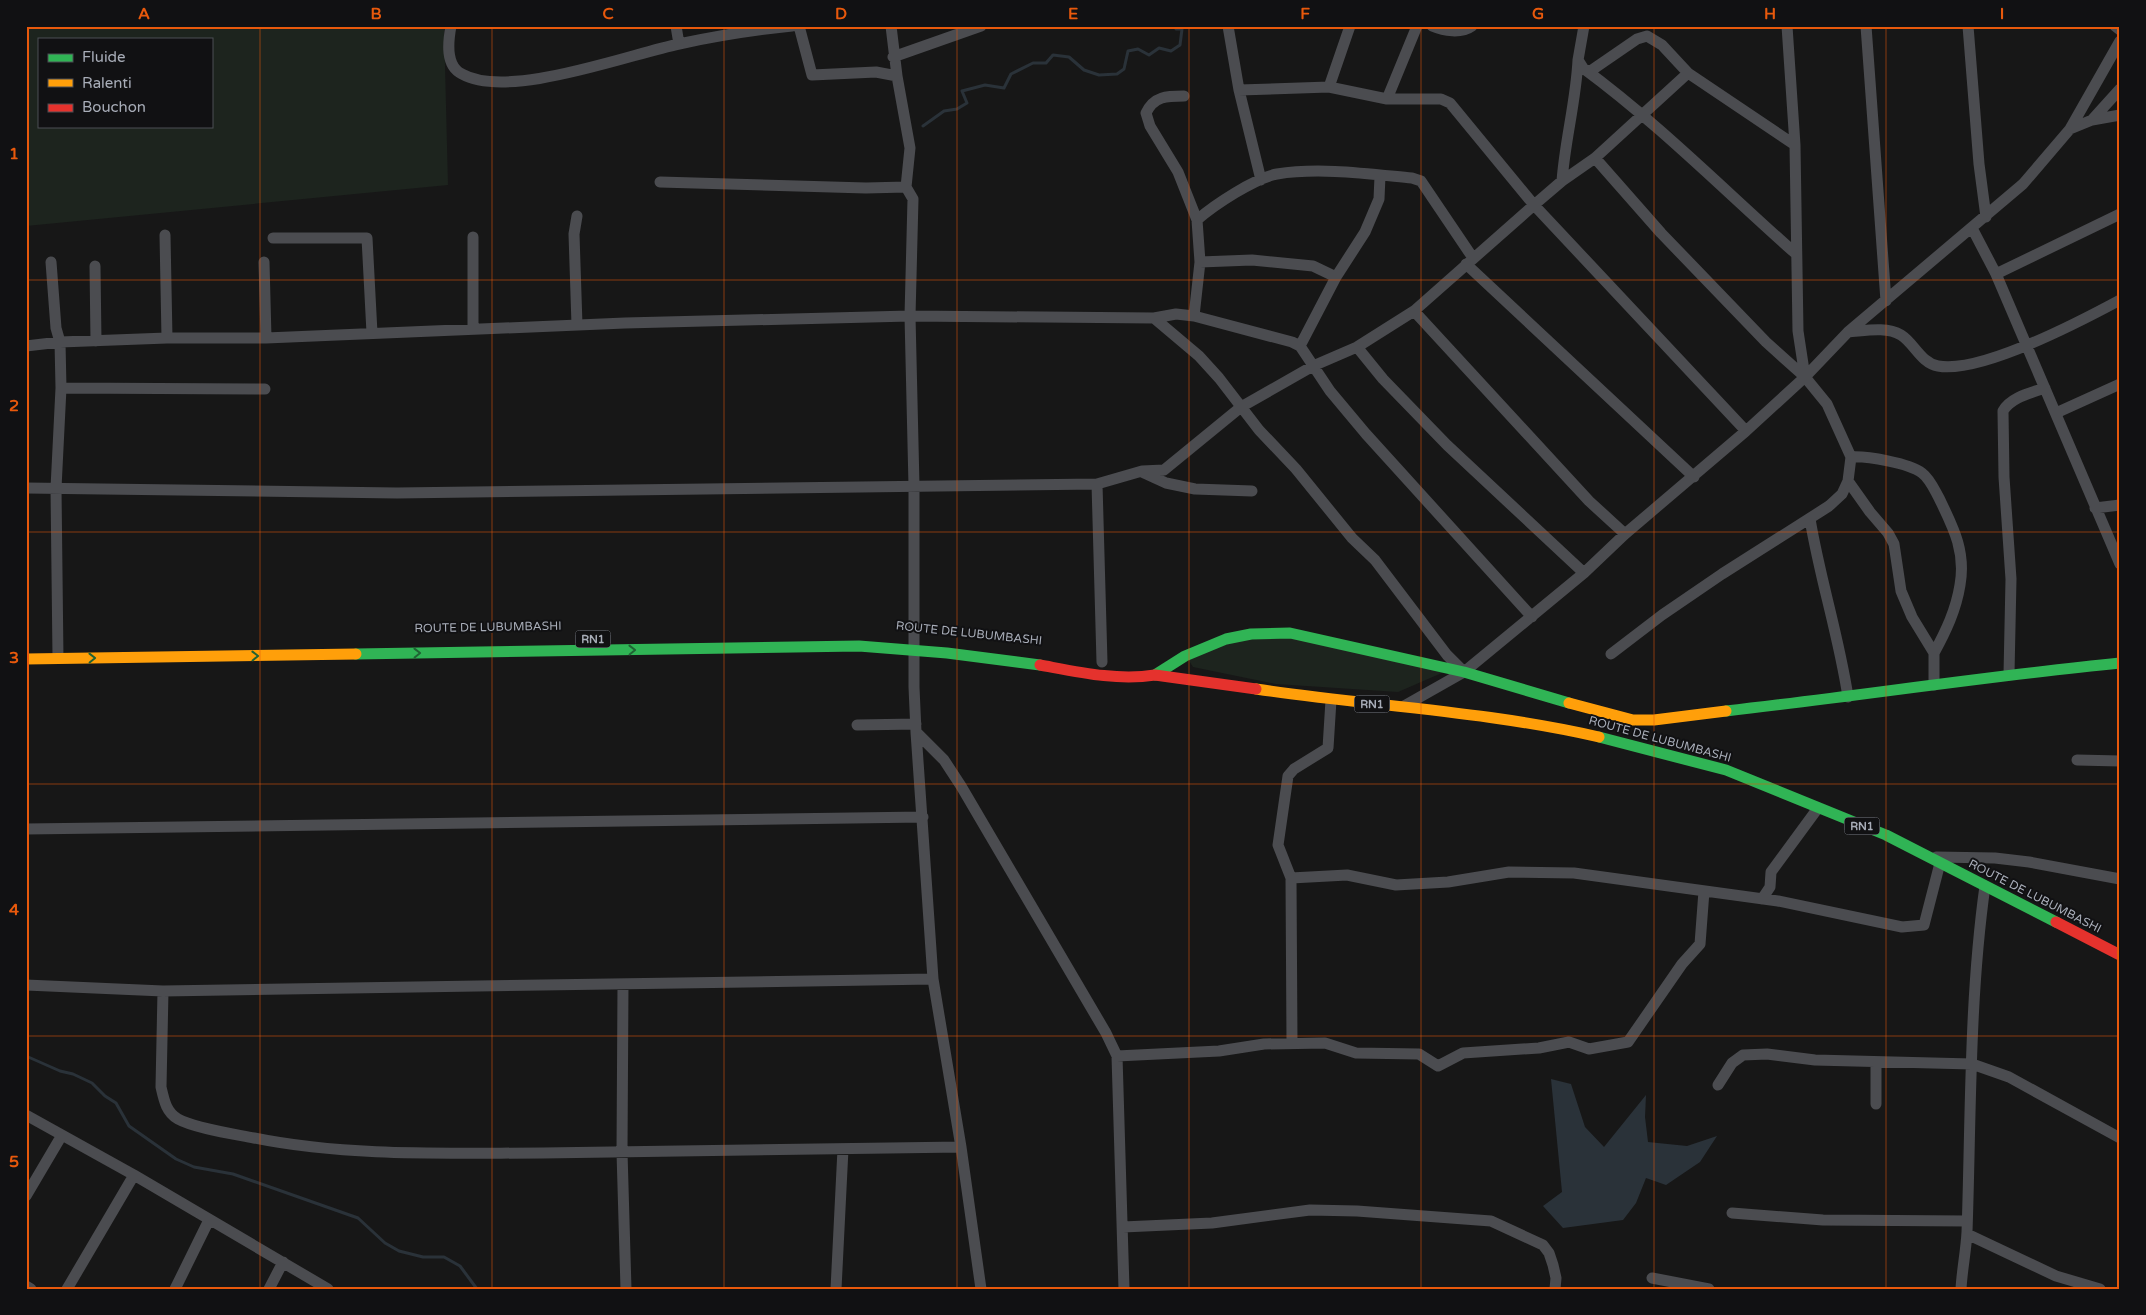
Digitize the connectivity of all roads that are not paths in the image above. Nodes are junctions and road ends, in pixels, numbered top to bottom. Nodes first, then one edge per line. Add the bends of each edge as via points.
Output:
1 (451, 26) edge
2 (676, 26) edge
3 (792, 26) edge
4 (799, 26) edge
5 (891, 26) edge
6 (981, 26) edge
7 (1228, 26) edge
8 (1350, 26) edge
9 (1417, 26) edge
10 (1432, 26) edge
11 (1472, 26) edge
12 (1584, 26) edge
13 (1787, 26) edge
14 (1866, 26) edge
15 (1968, 26) edge
16 (2115, 26) edge
17 (2120, 30) edge
18 (2120, 41) edge
19 (679, 44) junction
20 (893, 57) junction
21 (1578, 60) junction
22 (1589, 72) junction
23 (1688, 73) junction
24 (897, 76) junction
25 (1329, 87) junction
26 (2120, 89) edge
27 (1240, 90) junction
28 (1184, 96) dead end
29 (1387, 100) junction
30 (1643, 114) junction
31 (2120, 115) edge
32 (2092, 120) junction
33 (2070, 129) junction
34 (1794, 146) junction
35 (1595, 158) junction
36 (1380, 176) junction
37 (1261, 180) junction
38 (1562, 181) junction
39 (660, 182) dead end
40 (906, 187) junction
41 (1534, 205) junction
42 (2120, 214) edge
43 (577, 216) dead end
44 (1986, 217) junction
45 (1197, 220) junction
46 (1972, 228) junction
47 (165, 235) dead end
48 (473, 237) dead end
49 (274, 238) dead end
50 (1795, 253) junction
51 (1470, 261) junction
52 (51, 262) dead end
53 (264, 262) dead end
54 (1200, 262) junction
55 (95, 266) dead end
56 (1996, 274) junction
57 (1336, 277) junction
58 (1886, 300) junction
59 (2120, 300) edge
60 (1414, 311) junction
61 (910, 316) junction
62 (1194, 316) junction
63 (1154, 318) junction
64 (577, 325) junction
65 (473, 329) junction
66 (1848, 332) junction
67 (372, 333) junction
68 (167, 338) junction
69 (266, 338) junction
70 (96, 341) junction
71 (60, 342) junction
72 (26, 346) edge
73 (1300, 346) junction
74 (2026, 346) junction
75 (1358, 348) junction
76 (1313, 366) junction
77 (1805, 377) junction
78 (2119, 385) edge
79 (61, 388) junction
80 (2045, 388) junction
81 (264, 389) dead end
82 (1242, 407) junction
83 (2056, 413) junction
84 (1746, 431) junction
85 (1851, 457) junction
86 (1142, 472) junction
87 (1694, 477) junction
88 (1848, 481) junction
89 (1097, 484) junction
90 (914, 486) junction
91 (26, 488) edge
92 (56, 488) junction
93 (1252, 492) dead end
94 (2120, 505) edge
95 (2095, 508) junction
96 (1810, 519) junction
97 (1625, 534) junction
98 (2120, 564) edge
99 (1584, 573) junction
100 (1532, 617) junction
101 (915, 644) junction
102 (26, 650) edge
103 (1934, 653) junction
104 (58, 654) junction
105 (1611, 654) dead end
106 (1060, 657) dead end
107 (26, 659) edge
108 (1102, 662) dead end
109 (2120, 663) edge
110 (1138, 665) dead end
111 (1464, 672) junction
112 (2009, 674) junction
113 (1155, 675) junction
114 (1934, 685) junction
115 (1848, 697) junction
116 (1331, 700) junction
117 (1403, 707) junction
118 (857, 725) dead end
119 (916, 728) junction
120 (2077, 760) dead end
121 (2120, 761) edge
122 (1818, 808) junction
123 (923, 817) junction
124 (26, 829) edge
125 (1934, 860) junction
126 (1291, 878) junction
127 (2120, 879) edge
128 (1985, 886) junction
129 (1704, 891) junction
130 (1762, 899) junction
131 (2120, 955) edge
132 (933, 979) junction
133 (623, 984) junction
134 (26, 986) edge
135 (163, 991) junction
136 (1292, 1043) junction
137 (1117, 1056) junction
138 (1876, 1062) junction
139 (1972, 1064) junction
140 (1718, 1085) dead end
141 (1876, 1104) dead end
142 (26, 1115) edge
143 (62, 1135) junction
144 (2120, 1138) edge
145 (961, 1147) junction
146 (843, 1149) junction
147 (622, 1152) junction
148 (134, 1175) junction
149 (26, 1196) edge
150 (1732, 1212) dead end
151 (209, 1220) junction
152 (1967, 1221) junction
153 (1123, 1227) junction
154 (1967, 1234) junction
155 (283, 1262) junction
156 (1652, 1278) dead end
157 (26, 1286) edge
158 (31, 1289) edge
159 (67, 1289) edge
160 (175, 1289) edge
161 (269, 1289) edge
162 (328, 1289) edge
163 (626, 1289) edge
164 (836, 1289) edge
165 (981, 1289) edge
166 (1124, 1289) edge
167 (1555, 1289) edge
168 (1709, 1289) edge
169 (1961, 1289) edge
170 (2100, 1289) edge

1 - 19 street via 451,63 461,74 492,83 525,82
2 - 19 street
3 - 19 street
4 - 24 street via 812,76 876,72
5 - 20 street
6 - 20 street
7 - 27 street
8 - 25 street
9 - 29 street
10 - 11 street via 1454,31
12 - 21 street
13 - 34 street
14 - 58 street
15 - 44 street
16 - 17 street
18 - 33 street
20 - 24 street
21 - 22 street
21 - 38 street
22 - 23 street via 1637,39 1647,36 1662,46
22 - 30 street
23 - 30 street
23 - 34 street
24 - 40 street via 910,148
25 - 27 street
25 - 29 street
26 - 32 street
27 - 37 street
28 - 45 street via 1155,100 1146,113 1150,126 1178,172
29 - 41 street via 1441,100 1450,104
30 - 35 street
30 - 50 street
31 - 32 street
32 - 33 street
33 - 44 street via 2023,184
34 - 50 street
35 - 38 street
35 - 77 street via 1661,233 1766,342
36 - 37 street via 1314,172 1276,174
36 - 51 street via 1421,181
36 - 57 street via 1379,199 1366,232
37 - 45 street
38 - 41 street
39 - 40 street
40 - 61 street via 913,199
41 - 51 street
41 - 84 street
42 - 56 street
43 - 64 street via 574,234
44 - 46 street
45 - 54 street
46 - 56 street
46 - 58 street
47 - 68 street
48 - 65 street
49 - 67 street via 367,238
50 - 77 street via 1798,330
51 - 60 street
51 - 87 street
52 - 71 street via 53,304
53 - 69 street
54 - 57 street via 1252,260 1312,266
54 - 62 street
55 - 70 street
56 - 74 street
57 - 73 street
58 - 66 street
59 - 74 street
60 - 75 street
60 - 97 street via 1590,501
61 - 63 street
61 - 64 street
61 - 90 street
62 - 63 street via 1176,314
62 - 73 street
63 - 82 street via 1198,356
64 - 65 street
65 - 67 street
66 - 74 street via 1888,330 1901,335 1937,366 1965,365
66 - 77 street
67 - 69 street
68 - 69 street
68 - 70 street
70 - 71 street
71 - 72 street
71 - 79 street
73 - 76 street
74 - 80 street
75 - 76 street
75 - 99 street via 1383,379 1447,445
76 - 82 street
76 - 100 street via 1366,434
77 - 84 street
77 - 85 street via 1827,404
78 - 83 street
79 - 81 street
79 - 92 street
80 - 83 street
80 - 112 street via 2020,397 2003,411 2011,579
82 - 86 street via 1164,470
82 - 111 street via 1352,538 1375,560 1447,655
83 - 95 street
84 - 87 street
85 - 88 street
85 - 103 street via 1872,457 1922,473 1932,484 1952,522 1960,552 1960,585 1951,622
86 - 89 street
86 - 93 street via 1166,483 1195,489
87 - 97 street
88 - 96 street via 1842,494
88 - 103 street via 1894,544 1901,591 1912,617
89 - 90 street
89 - 108 street
90 - 92 street via 398,494
90 - 101 street
91 - 92 street
92 - 104 street
94 - 95 street
95 - 98 street
96 - 105 street via 1722,574
96 - 115 street
97 - 99 street
99 - 100 street
100 - 111 street
101 - 104 main road, ROUTE DE LUBUMBASHI / RN1
101 - 106 main road, ROUTE DE LUBUMBASHI / RN1
101 - 113 main road, ROUTE DE LUBUMBASHI / RN1 via 1134,678
101 - 119 street
102 - 104 main road, ROUTE DE LUBUMBASHI / RN1
103 - 114 street
104 - 107 main road, ROUTE DE LUBUMBASHI / RN1
109 - 112 main road
110 - 113 main road, ROUTE DE LUBUMBASHI / RN1 via 1147,666
111 - 113 main road via 1290,633 1269,632 1204,647
111 - 115 main road via 1633,720 1679,718
111 - 117 street
112 - 114 main road
113 - 116 main road, ROUTE DE LUBUMBASHI / RN1
114 - 115 main road
116 - 117 main road, ROUTE DE LUBUMBASHI / RN1
116 - 126 street via 1328,748 1288,776 1278,845
117 - 122 main road, ROUTE DE LUBUMBASHI / RN1 via 1555,727 1653,750 1726,770
118 - 119 street
119 - 123 street
119 - 137 street via 944,760 983,821
120 - 121 street
122 - 125 main road, ROUTE DE LUBUMBASHI / RN1 via 1886,835
122 - 130 street via 1771,872 1770,887
123 - 124 street
123 - 132 street
125 - 127 street via 1995,858
125 - 128 main road, ROUTE DE LUBUMBASHI / RN1
125 - 130 street via 1924,925 1902,927
126 - 129 street via 1347,874 1396,885 1448,882 1509,872 1574,873
126 - 136 street
128 - 131 main road, ROUTE DE LUBUMBASHI / RN1
128 - 139 street via 1979,928
129 - 130 street
129 - 136 street via 1700,944 1682,964 1628,1042 1589,1049 1569,1042 1539,1048 1463,1053 1438,1066 1419,1054 1356,1054 1325,1043
132 - 133 street
132 - 145 street
133 - 135 street
133 - 147 street
134 - 135 street
135 - 147 street via 161,1087 169,1112 179,1120 288,1145 342,1150
136 - 137 street via 1219,1051
137 - 153 street
138 - 139 street
138 - 140 street via 1743,1055 1732,1063
138 - 141 street
139 - 144 street via 2009,1077
139 - 152 street
142 - 143 street
143 - 148 street
143 - 149 street
145 - 146 street
145 - 165 street
146 - 147 street
146 - 164 street
147 - 163 street
148 - 151 street
148 - 159 street
150 - 152 street via 1823,1220
151 - 155 street
151 - 160 street
152 - 154 street
153 - 166 street
153 - 167 street via 1212,1223 1310,1210 1357,1210 1486,1220 1543,1245 1553,1265
154 - 169 street
154 - 170 street via 2056,1276
155 - 161 street
155 - 162 street
156 - 168 street
157 - 158 street

